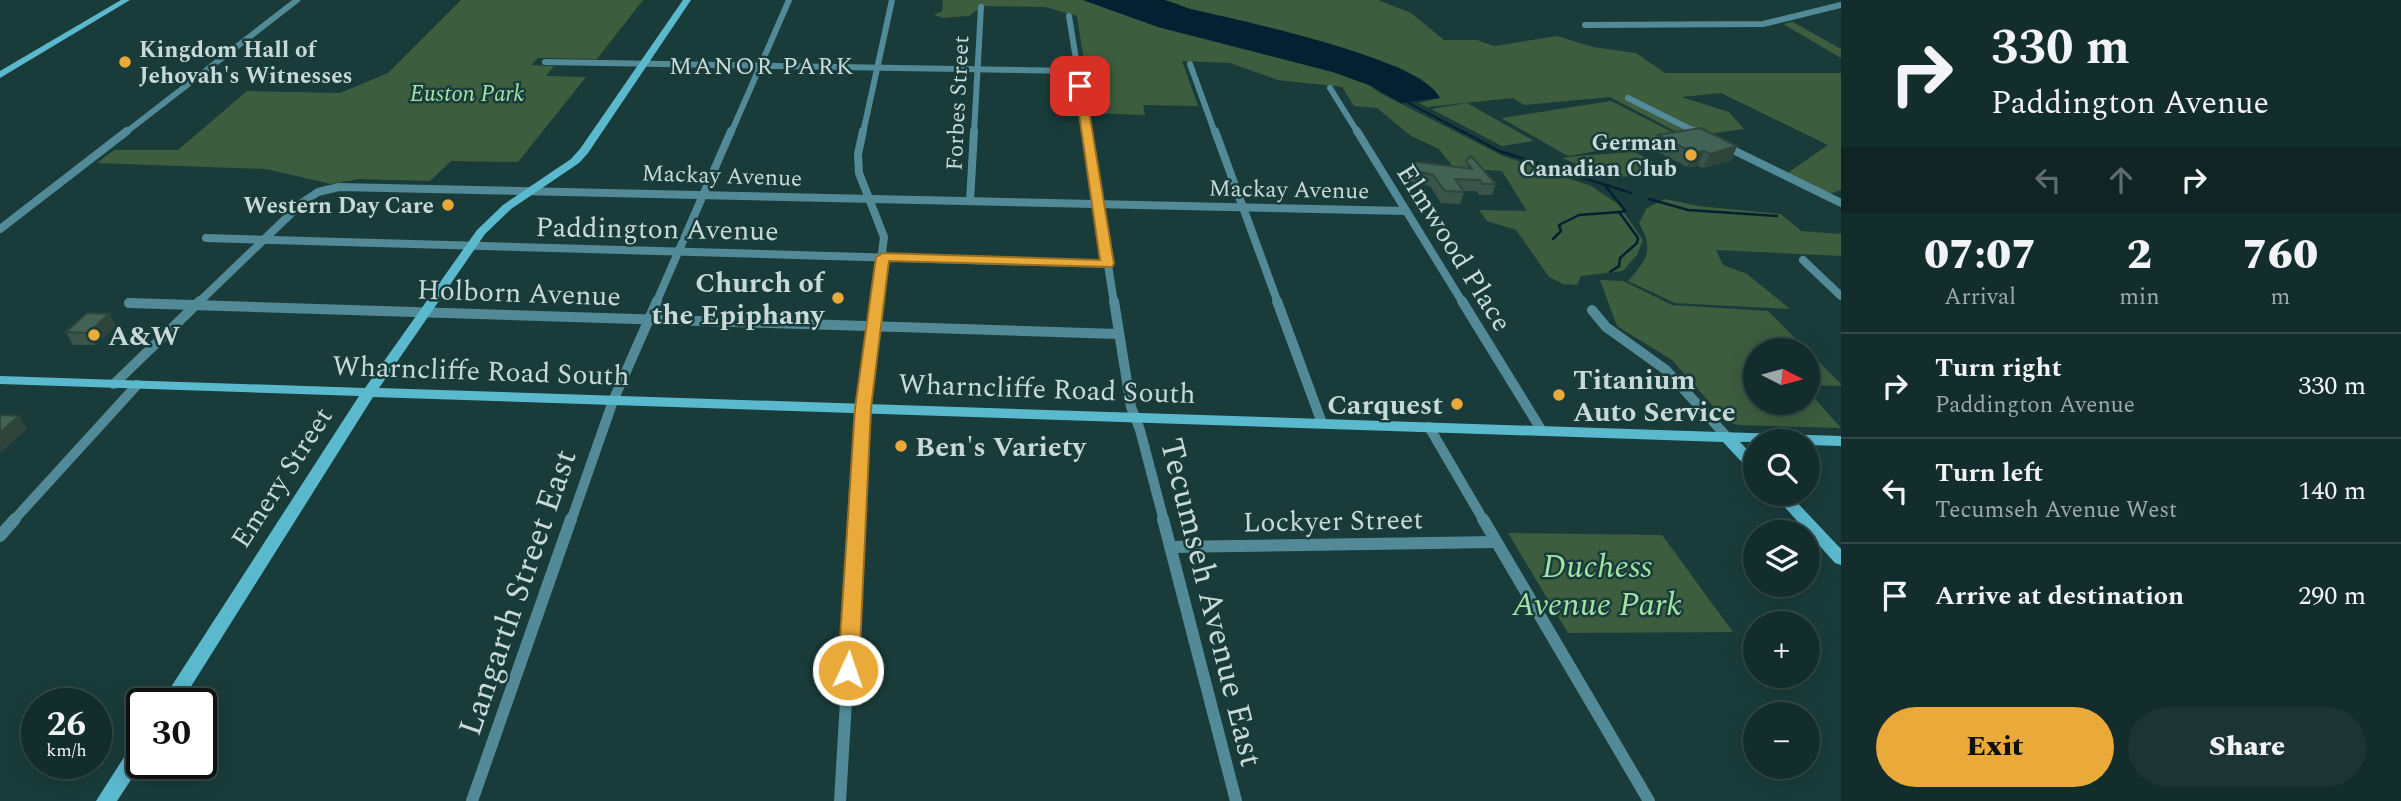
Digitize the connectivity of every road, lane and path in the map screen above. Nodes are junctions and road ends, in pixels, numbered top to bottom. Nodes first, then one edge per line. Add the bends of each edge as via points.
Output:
1 (126, 0) edge
2 (297, 0) edge
3 (687, 0) edge
4 (789, 0) edge
5 (892, 0) edge
6 (1841, 5) edge
7 (981, 7) dead end
8 (1069, 16) dead end
9 (1585, 25) dead end
10 (545, 62) dead end
11 (643, 64) junction
12 (1190, 64) dead end
13 (760, 66) junction
14 (877, 69) junction
15 (976, 70) junction
16 (1077, 71) junction
17 (0, 75) edge
18 (1330, 88) dead end
19 (1628, 98) dead end
20 (533, 190) junction
21 (704, 193) junction
22 (871, 198) junction
23 (970, 201) junction
24 (1841, 203) edge
25 (1099, 204) junction
26 (1243, 207) junction
27 (1406, 211) junction
28 (0, 229) edge
29 (206, 238) dead end
30 (266, 240) junction
31 (470, 247) junction
32 (678, 251) junction
33 (883, 257) junction
34 (1803, 260) dead end
35 (1108, 264) junction
36 (1841, 296) edge
37 (129, 303) dead end
38 (197, 305) junction
39 (1592, 310) dead end
40 (424, 312) junction
41 (648, 319) junction
42 (875, 326) junction
43 (1118, 334) junction
44 (0, 380) edge
45 (114, 384) junction
46 (137, 385) junction
47 (369, 392) junction
48 (613, 401) junction
49 (863, 408) junction
50 (1135, 417) junction
51 (1322, 424) junction
52 (1429, 427) junction
53 (1542, 431) junction
54 (1728, 438) junction
55 (1841, 441) edge
56 (1743, 454) edge
57 (1791, 506) edge
58 (0, 536) edge
59 (1496, 542) junction
60 (1170, 547) junction
61 (1841, 559) edge
62 (179, 688) edge
63 (126, 770) edge
64 (106, 801) edge
65 (472, 801) edge
66 (840, 801) edge
67 (1236, 801) edge
68 (1649, 801) edge

1 - 17 street
2 - 28 street
3 - 11 street, Emery Street
4 - 13 street, Langarth Street East
5 - 14 street
6 - 9 street via 1763,24
7 - 15 street, Forbes Street
8 - 16 street, Tecumseh Avenue East
10 - 11 street
11 - 13 street
11 - 20 street, Emery Street via 584,151
12 - 26 street
13 - 14 street
13 - 21 street, Langarth Street East
14 - 15 street
14 - 22 street via 858,154 859,173
15 - 16 street
15 - 23 street, Forbes Street
16 - 25 street, Tecumseh Avenue East
18 - 27 street, Elmwood Place
19 - 24 street
20 - 21 street, Mackay Avenue
20 - 30 street, Mackay Avenue via 339,187 303,202
20 - 31 street, Emery Street via 491,220
21 - 22 street, Mackay Avenue
21 - 32 street, Langarth Street East
22 - 23 street, Mackay Avenue
22 - 33 street via 884,237
23 - 25 street, Mackay Avenue
25 - 26 street, Mackay Avenue
25 - 35 street, Tecumseh Avenue East
26 - 27 street, Mackay Avenue
26 - 51 street
27 - 53 street, Elmwood Place
29 - 30 street, Paddington Avenue
30 - 31 street, Paddington Avenue
30 - 38 street, Mackay Avenue
31 - 32 street, Paddington Avenue
31 - 40 street, Emery Street
32 - 33 street, Paddington Avenue
32 - 41 street, Langarth Street East
33 - 35 street, Paddington Avenue
33 - 42 street
34 - 36 street
35 - 43 street, Tecumseh Avenue East
37 - 38 street, Holborn Avenue
38 - 40 street, Holborn Avenue
38 - 45 street, Mackay Avenue
39 - 54 street via 1600,325 1656,361
40 - 41 street, Holborn Avenue
40 - 47 street, Emery Street
41 - 42 street, Holborn Avenue
41 - 48 street, Langarth Street East
42 - 43 street, Holborn Avenue
42 - 49 street
43 - 50 street, Tecumseh Avenue East
44 - 45 street, Wharncliffe Road South
45 - 46 street, Wharncliffe Road South
46 - 47 street, Wharncliffe Road South
46 - 58 street
47 - 48 street, Wharncliffe Road South
47 - 62 street, Emery Street
48 - 49 street, Wharncliffe Road South
48 - 65 street, Langarth Street East
49 - 50 street, Wharncliffe Road South
49 - 66 street
50 - 51 street, Wharncliffe Road South
50 - 60 street, Tecumseh Avenue East
51 - 52 street, Wharncliffe Road South
52 - 53 street, Wharncliffe Road South
52 - 59 street
53 - 54 street, Wharncliffe Road South
54 - 55 street, Wharncliffe Road South
54 - 56 street
57 - 61 street
59 - 60 street, Lockyer Street
59 - 68 street
60 - 67 street, Tecumseh Avenue East
63 - 64 street

